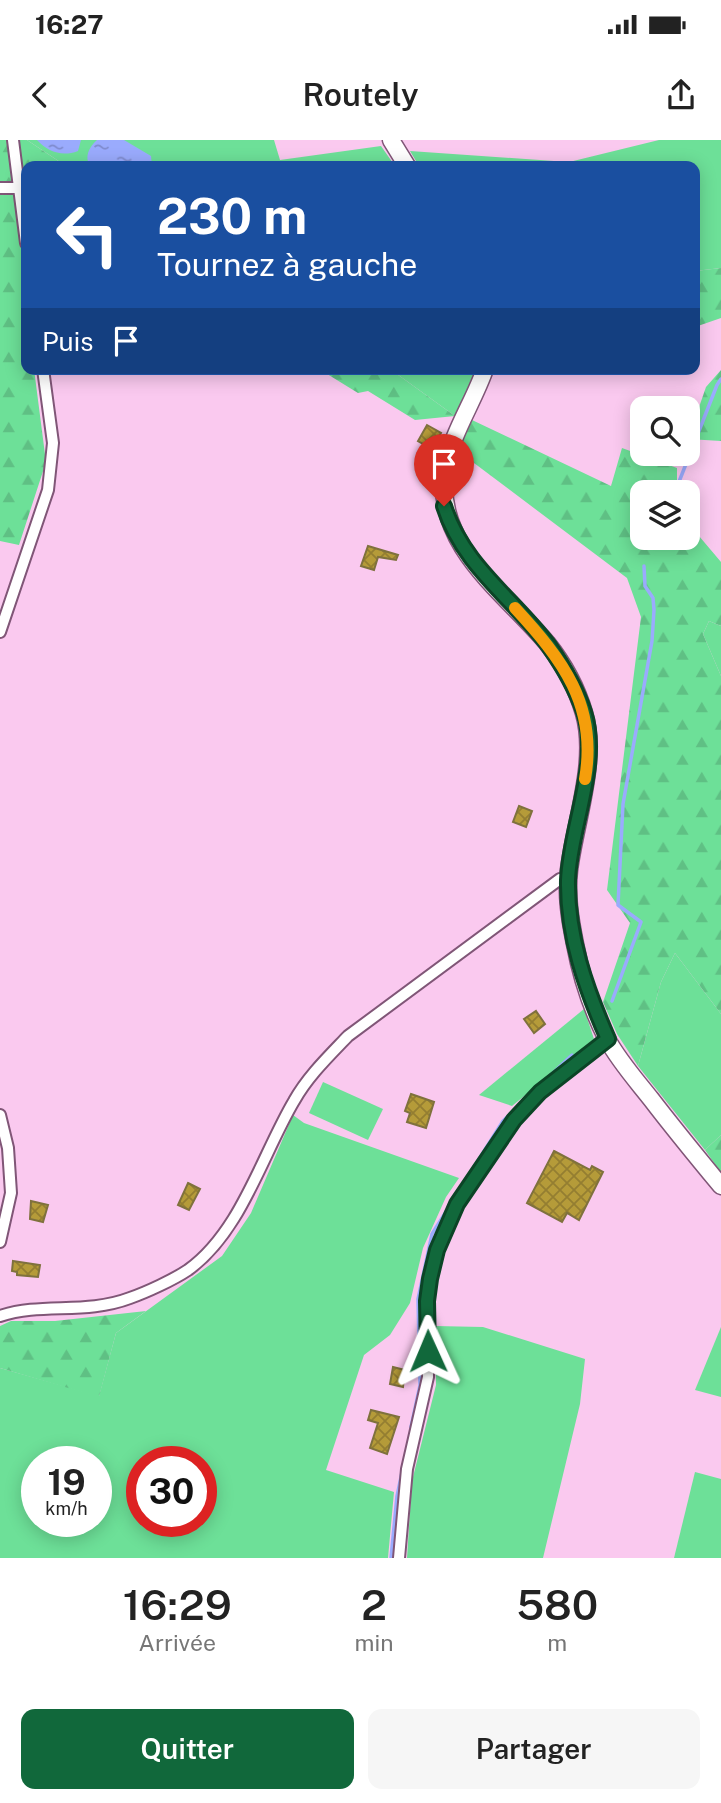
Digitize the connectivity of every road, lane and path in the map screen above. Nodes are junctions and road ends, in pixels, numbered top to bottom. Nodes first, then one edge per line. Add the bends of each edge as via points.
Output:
1 (13, 140) edge
2 (391, 140) edge
3 (404, 161) edge
4 (0, 188) edge
5 (18, 188) junction
6 (21, 209) edge
7 (44, 375) edge
8 (482, 375) edge
9 (0, 632) edge
10 (568, 878) junction
11 (608, 1039) junction
12 (0, 1115) edge
13 (721, 1186) edge
14 (0, 1242) edge
15 (0, 1316) edge
16 (399, 1558) edge

1 - 5 street
2 - 3 main road
4 - 5 street
5 - 6 street
7 - 9 street via 53,443 48,490
8 - 10 main road via 450,450 444,506 468,555 548,644 585,715 589,748
10 - 11 main road via 577,953
10 - 15 street via 560,879 348,1035 296,1098 245,1202 188,1270 99,1308 25,1310
11 - 13 main road
11 - 16 street via 540,1092 514,1120 446,1226 428,1290 428,1377 407,1469
12 - 14 street via 11,1193

